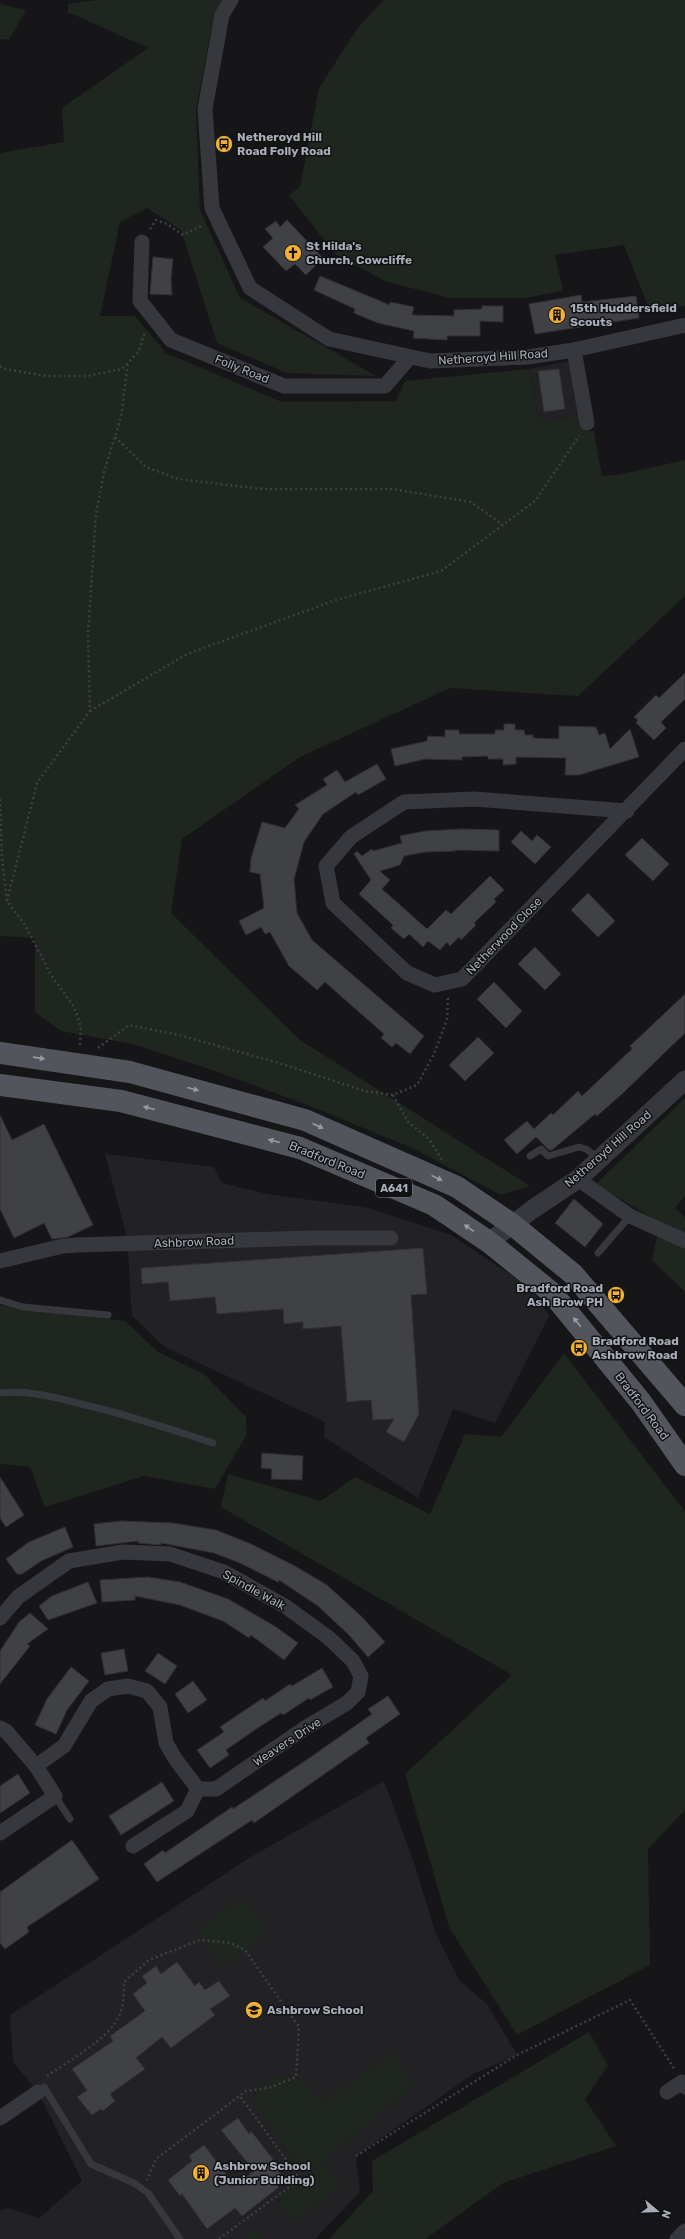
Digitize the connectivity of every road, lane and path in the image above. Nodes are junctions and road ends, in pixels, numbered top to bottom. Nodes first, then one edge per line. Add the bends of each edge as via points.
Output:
1 (231, 0) edge
2 (216, 217) junction
3 (142, 242) joint
4 (150, 314) junction
5 (685, 325) edge
6 (574, 350) junction
7 (410, 357) junction
8 (128, 362) junction
9 (0, 366) edge
10 (587, 424) joint
11 (115, 436) junction
12 (503, 525) junction
13 (90, 711) junction
14 (685, 749) edge
15 (0, 799) edge
16 (627, 811) junction
17 (7, 901) junction
18 (448, 982) junction
19 (0, 1053) edge
20 (79, 1064) junction
21 (685, 1080) edge
22 (0, 1085) edge
23 (393, 1096) junction
24 (530, 1156) dead end
25 (599, 1160) junction
26 (445, 1165) dead end
27 (578, 1179) junction
28 (630, 1216) junction
29 (513, 1225) junction
30 (391, 1238) dead end
31 (685, 1241) edge
32 (489, 1242) junction
33 (598, 1253) dead end
34 (0, 1261) edge
35 (573, 1274) junction
36 (552, 1294) junction
37 (0, 1300) edge
38 (108, 1315) dead end
39 (0, 1393) edge
40 (685, 1404) edge
41 (213, 1443) dead end
42 (685, 1465) edge
43 (0, 1618) edge
44 (361, 1676) joint
45 (0, 1728) edge
46 (36, 1766) junction
47 (198, 1789) junction
48 (55, 1796) junction
49 (70, 1819) dead end
50 (0, 1833) edge
51 (133, 1846) dead end
52 (684, 2083) edge
53 (41, 2090) junction
54 (667, 2092) dead end
55 (240, 2096) junction
56 (2, 2114) edge
57 (356, 2156) dead end
58 (141, 2187) junction
59 (685, 2230) edge
60 (180, 2239) edge
61 (220, 2239) edge
62 (677, 2239) edge

1 - 2 street, Netheroyd Hill Road via 222,15 205,109 212,208
2 - 3 path via 183,235 156,220
2 - 7 street, Netheroyd Hill Road via 250,288 329,339
3 - 4 street, Folly Road via 140,301
4 - 7 street, Folly Road via 171,340 284,386 385,386
4 - 8 path via 139,351
5 - 6 street, Netheroyd Hill Road
6 - 7 street, Netheroyd Hill Road via 528,357 449,361
6 - 10 street
8 - 9 path via 122,369 86,376 48,376
8 - 11 path via 121,417
10 - 12 path via 535,501
11 - 12 path via 146,467 178,479 262,489 392,489 472,502
11 - 13 path via 104,472 96,514 88,635
12 - 13 path via 441,571 336,600 187,654
13 - 17 path via 37,783
14 - 16 street, Netherwood Close
15 - 17 path
16 - 18 street, Netherwood Close via 462,979
16 - 18 street, Netherwood Close via 474,799 404,802 351,837 326,866 332,903 407,973 435,985
17 - 20 path via 25,925 51,975 74,1007 81,1027
18 - 23 path via 447,1020 434,1054 417,1084
19 -> 20 main road, A641
20 - 23 path via 129,1025 179,1035 365,1091
20 -> 29 main road, A641 via 130,1072 306,1120 457,1187
21 - 25 street, Netheroyd Hill Road
32 -> 22 main road, Bradford Road / A641 via 434,1205 300,1148 121,1101
23 - 26 path via 408,1122 429,1139
24 - 25 lane via 541,1149 548,1156 579,1147
25 - 27 street, Netheroyd Hill Road
27 - 28 street
27 - 29 street, Netheroyd Hill Road
28 - 31 street
28 - 33 lane
29 - 32 street, Netheroyd Hill Road
29 - 35 main road, A641
30 - 34 street, Ashbrow Road via 78,1245 63,1246
32 - 36 main road, Bradford Road / A641
35 - 36 main road
35 - 40 main road, A641
42 -> 36 main road, Bradford Road / A641 via 641,1402
37 - 38 lane via 23,1306
39 - 41 lane via 16,1392 58,1398 114,1411
43 - 44 street, Spindle Walk via 18,1597 69,1561 123,1552 170,1554 224,1572 285,1606 329,1638 353,1661
44 - 47 street, Weavers Drive via 358,1692 347,1704 305,1728 216,1789
45 - 46 street via 6,1731
46 - 47 street via 64,1746 92,1701 108,1689 128,1686 147,1691 160,1707 166,1743
46 - 48 street
47 - 51 street via 187,1811
48 - 49 lane
48 - 50 street
52 - 54 street
52 - 57 path via 630,2000 517,2055
53 - 55 path via 45,2077 108,2032 124,2003 124,1982 149,1960 200,1940 230,1943 245,1950 300,2027 296,2077 272,2087 246,2091
53 - 56 street
53 - 58 lane via 91,2164
55 - 58 path via 156,2159
55 - 61 path via 300,2179
58 - 60 lane
59 - 62 street

